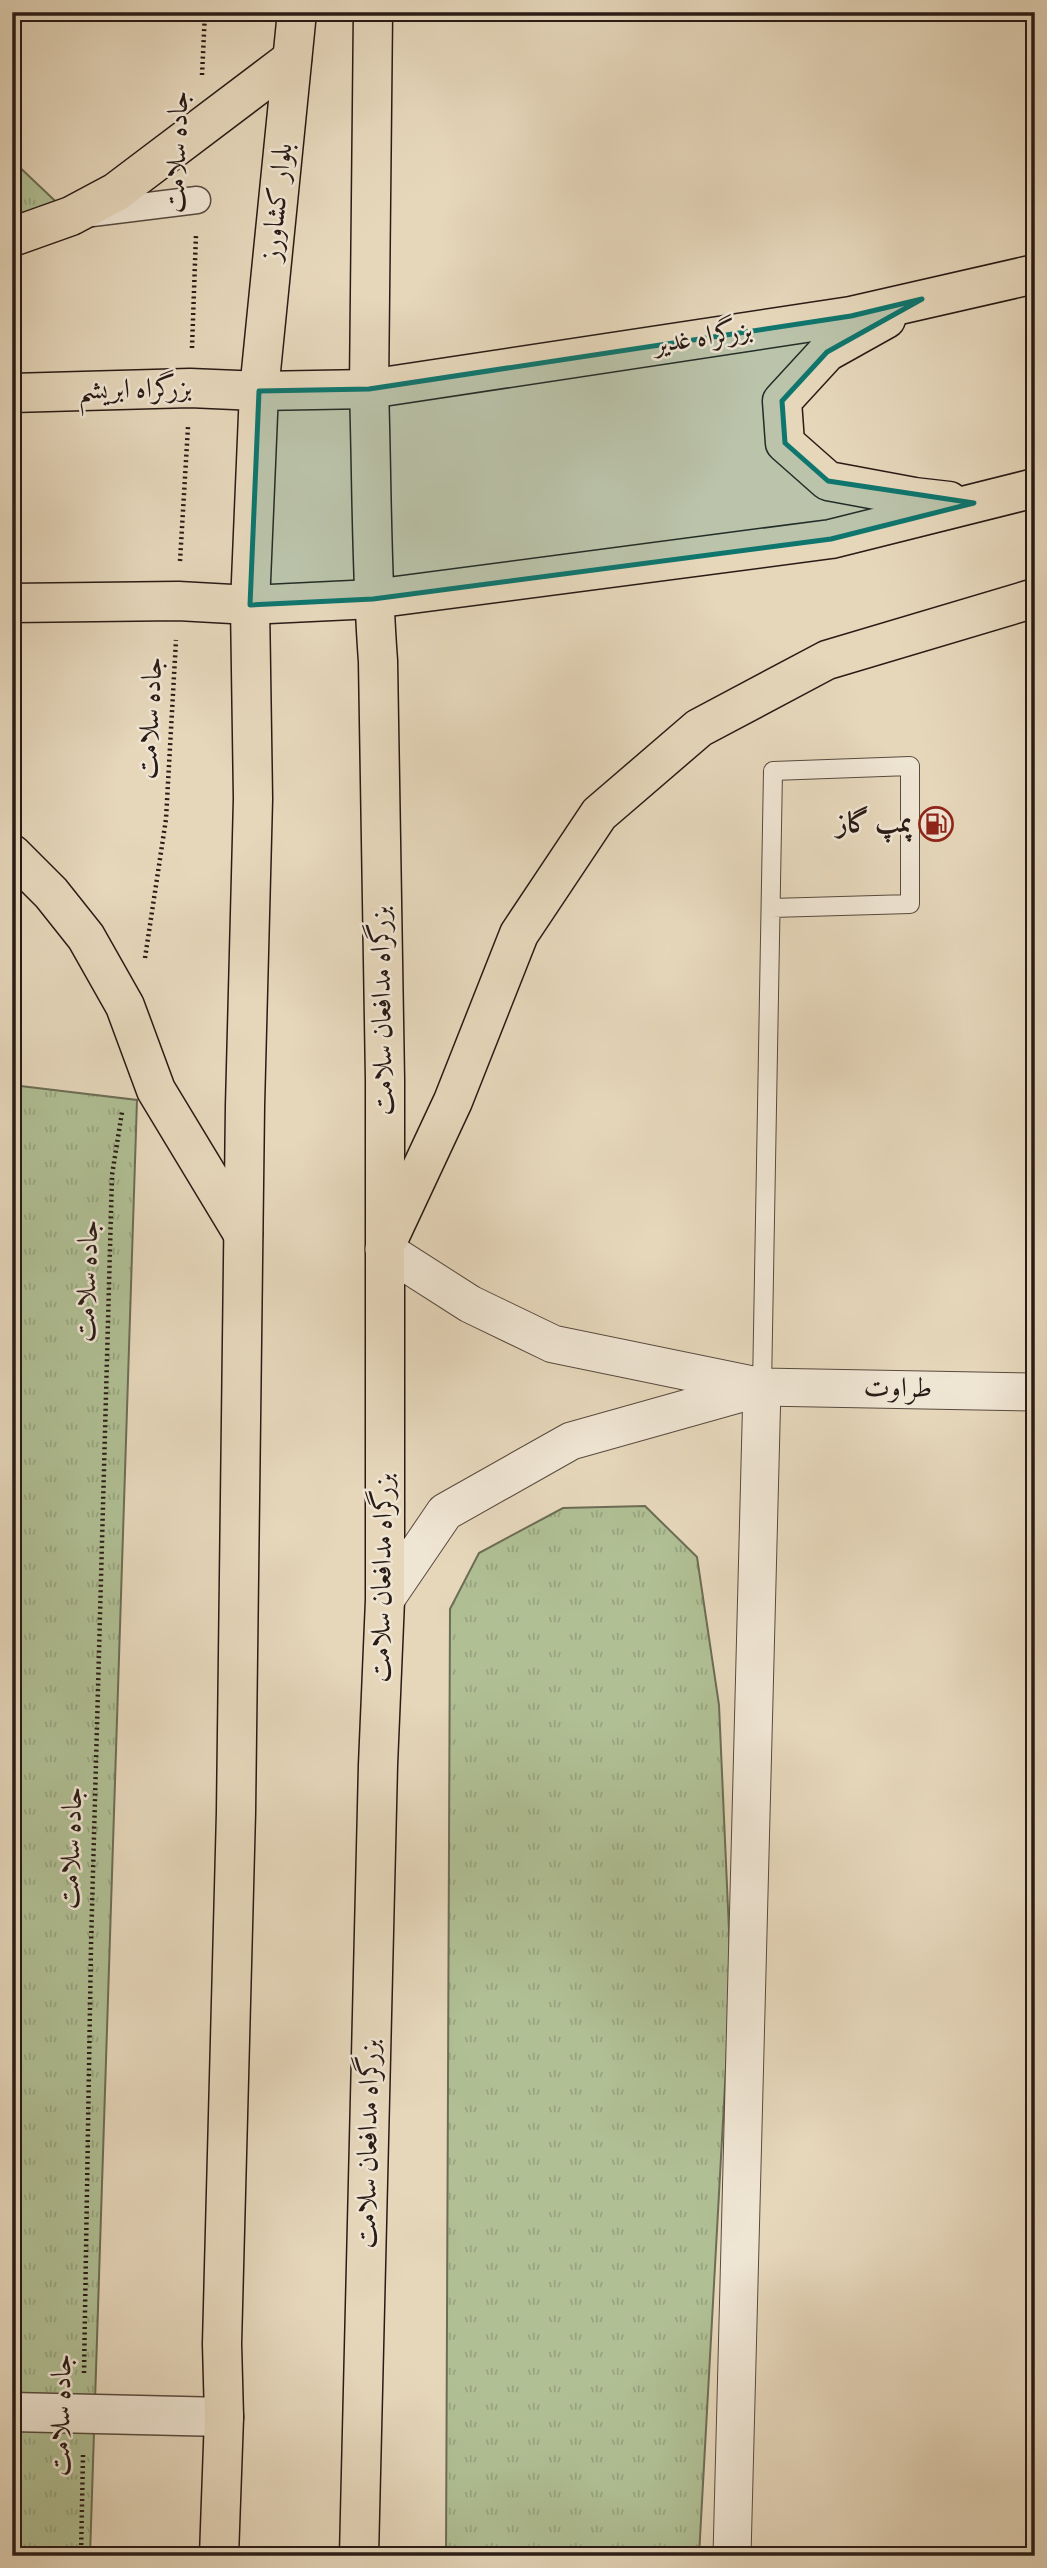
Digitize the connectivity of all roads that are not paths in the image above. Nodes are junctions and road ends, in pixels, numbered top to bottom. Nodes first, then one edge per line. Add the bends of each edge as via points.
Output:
1 (297, 12) edge
2 (373, 12) edge
3 (292, 59) junction
4 (198, 200) road end
5 (71, 216) junction
6 (12, 223) edge
7 (12, 237) edge
8 (1035, 274) edge
9 (922, 299) junction
10 (369, 389) junction
11 (259, 391) junction
12 (12, 393) edge
13 (1035, 488) edge
14 (974, 503) junction
15 (1035, 598) edge
16 (373, 599) junction
17 (12, 603) edge
18 (250, 605) junction
19 (12, 854) edge
20 (772, 908) junction
21 (243, 1234) junction
22 (384, 1250) junction
23 (762, 1387) junction
24 (1035, 1391) edge
25 (385, 1600) junction
26 (12, 2412) edge
27 (224, 2417) junction
28 (219, 2556) edge
29 (359, 2556) edge
30 (732, 2556) edge

1 - 3 main road, بلوار کشاورز
2 - 10 main road
3 - 5 main road via 116,192
3 - 11 main road, بلوار کشاورز
4 - 5 street
5 - 6 street
5 - 7 main road
8 - 9 main road, بزرگراه غدیر
9 - 10 main road, بزرگراه غدیر via 851,316
9 - 14 main road via 827,352 782,401 785,443 828,481
10 - 11 main road, بزرگراه غدیر
10 - 16 main road, بزرگراه مدافعان سلامت
11 - 12 main road, بزرگراه ابریشم via 190,388
11 - 18 main road, بلوار کشاورز
13 - 14 main road
14 - 16 main road via 831,538
15 - 22 main road via 827,660 699,728 599,814 519,934 453,1101
16 - 18 main road
16 - 22 main road, بزرگراه مدافعان سلامت via 378,662
17 - 18 main road
18 - 21 main road via 253,799
19 - 21 main road via 86,937 125,1006 156,1090
20 - 20 lane via 910,904 910,766 773,771
20 - 23 lane
21 - 27 main road
22 - 23 street via 470,1304 554,1344
22 - 25 main road, بزرگراه مدافعان سلامت
23 - 24 street, طراوت
23 - 25 street via 571,1441 537,1460 445,1512
23 - 30 street
25 - 29 main road, بزرگراه مدافعان سلامت
26 - 27 street
27 - 28 main road

